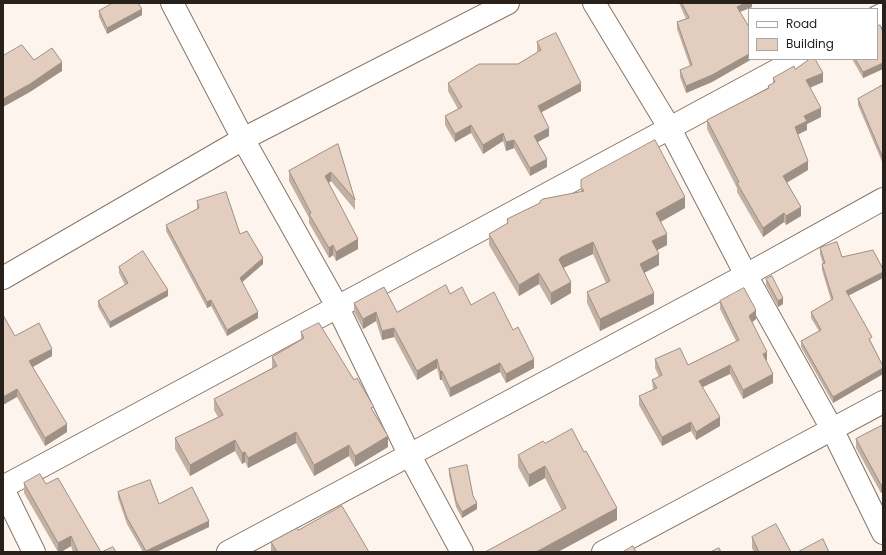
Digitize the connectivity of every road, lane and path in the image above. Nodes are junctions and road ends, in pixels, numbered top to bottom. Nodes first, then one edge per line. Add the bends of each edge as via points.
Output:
1 (172, 3) edge
2 (508, 3) edge
3 (594, 3) edge
4 (796, 60) edge
5 (669, 127) junction
6 (243, 139) junction
7 (883, 199) edge
8 (746, 275) junction
9 (3, 278) edge
10 (337, 306) junction
11 (883, 402) edge
12 (832, 429) junction
13 (410, 456) junction
14 (3, 488) edge
15 (883, 533) edge
16 (34, 552) edge
17 (228, 552) edge
18 (462, 552) edge
19 (603, 552) edge

1 - 6 street
2 - 6 street
3 - 5 street
4 - 5 street
5 - 8 street
5 - 10 street
6 - 9 street
6 - 10 street
7 - 8 street
8 - 12 street
8 - 13 street
10 - 13 street
10 - 14 street
11 - 12 street
12 - 15 street
12 - 19 street
13 - 17 street
13 - 18 street
14 - 16 street

